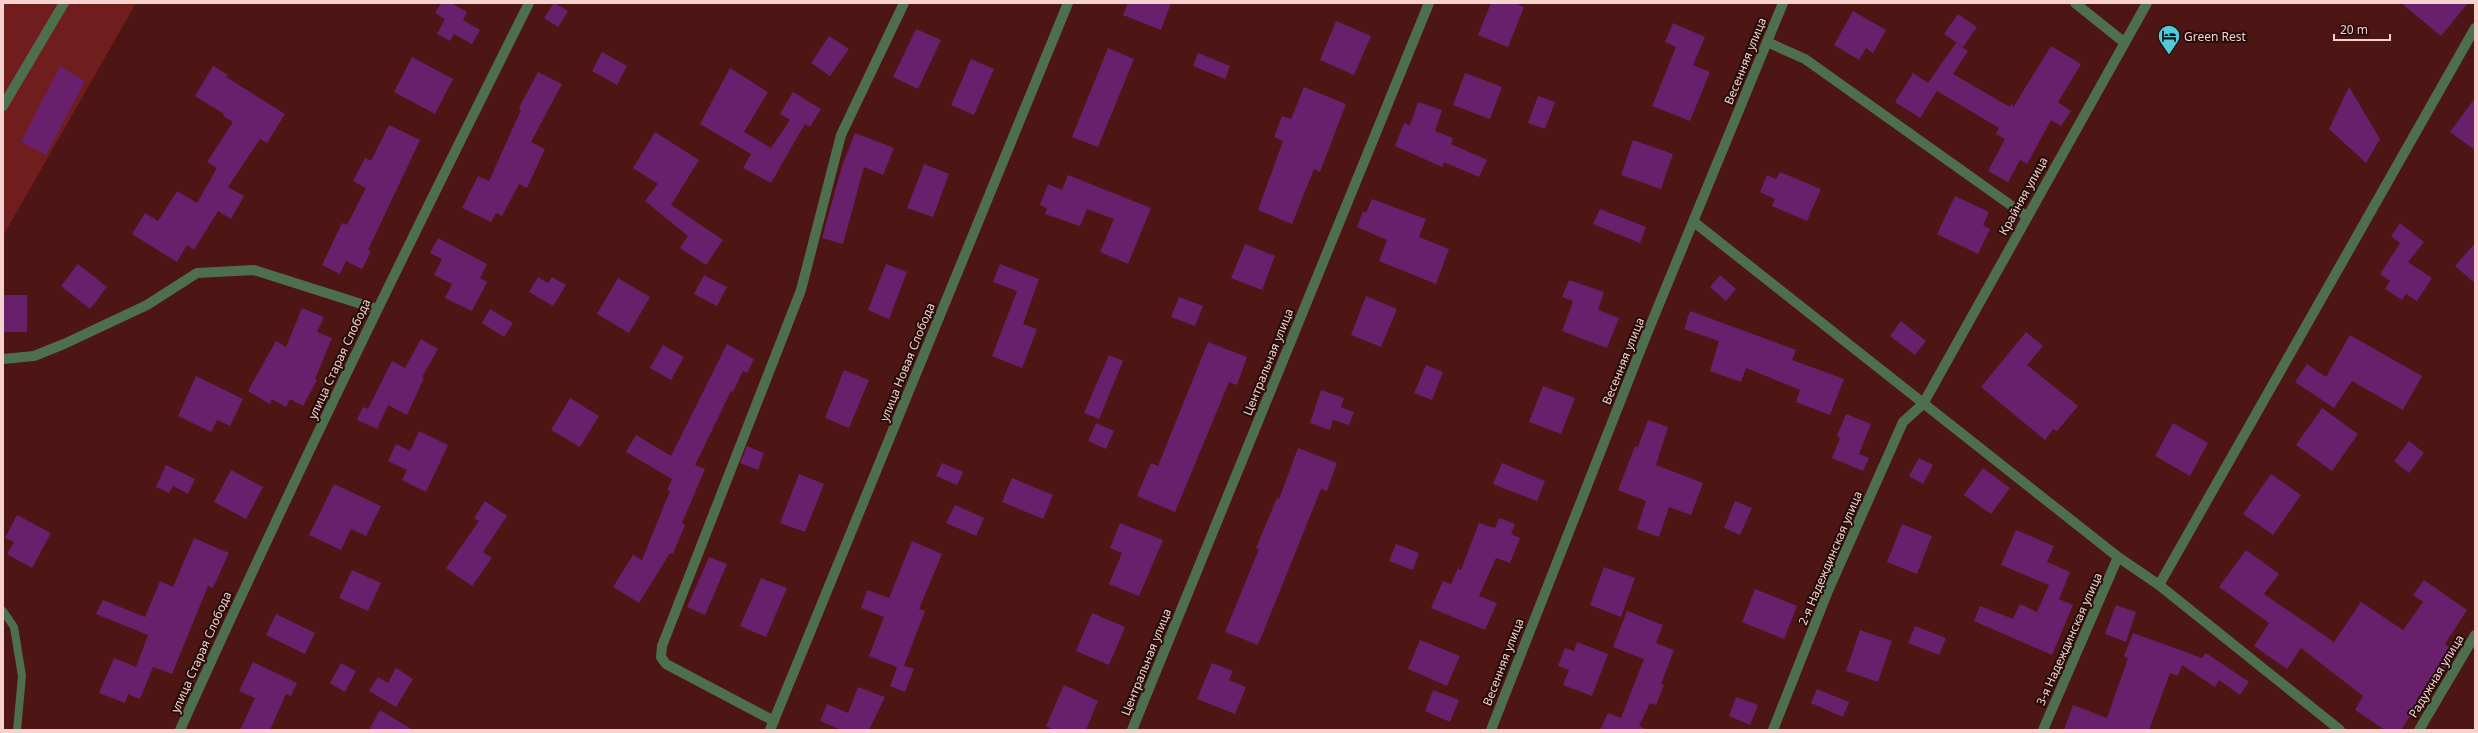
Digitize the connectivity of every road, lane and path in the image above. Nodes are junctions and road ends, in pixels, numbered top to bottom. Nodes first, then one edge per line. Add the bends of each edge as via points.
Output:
1 (64, 3) edge
2 (529, 3) edge
3 (904, 3) edge
4 (1068, 3) edge
5 (1429, 3) edge
6 (1783, 3) edge
7 (2075, 3) edge
8 (2147, 3) edge
9 (2475, 28) edge
10 (1767, 42) junction
11 (2125, 43) junction
12 (3, 106) edge
13 (2026, 216) junction
14 (1694, 222) junction
15 (377, 310) junction
16 (3, 359) edge
17 (1923, 404) junction
18 (2118, 557) junction
19 (2159, 585) junction
20 (3, 611) edge
21 (2475, 635) edge
22 (772, 726) edge
23 (2328, 726) edge
24 (17, 730) edge
25 (180, 730) edge
26 (1132, 730) edge
27 (1491, 730) edge
28 (1773, 730) edge
29 (2043, 730) edge
30 (2340, 730) edge
31 (2419, 730) edge

1 - 12 street
2 - 15 street, улица Старая Слобода
3 - 22 street via 842,135 801,290 662,646 661,657 666,664
4 - 22 street, улица Новая Слобода
5 - 26 street, Центральная улица
6 - 10 street, Весенняя улица
7 - 11 street
8 - 11 street, Крайняя улица
9 - 19 street
10 - 13 street via 1805,59
10 - 14 street, Весенняя улица
11 - 13 street, Крайняя улица
13 - 17 street, Крайняя улица
14 - 17 street
14 - 27 street, Весенняя улица
15 - 16 street via 254,270 197,273 147,305 64,344 34,356
15 - 25 street, улица Старая Слобода via 233,612
17 - 18 street
17 - 28 street, 2-я Надеждинская улица via 1903,422 1828,591
18 - 19 street
18 - 29 street, 3-я Надеждинская улица
19 - 23 street
20 - 24 lane via 14,626 22,676
21 - 31 street, Радужная улица
23 - 30 street

